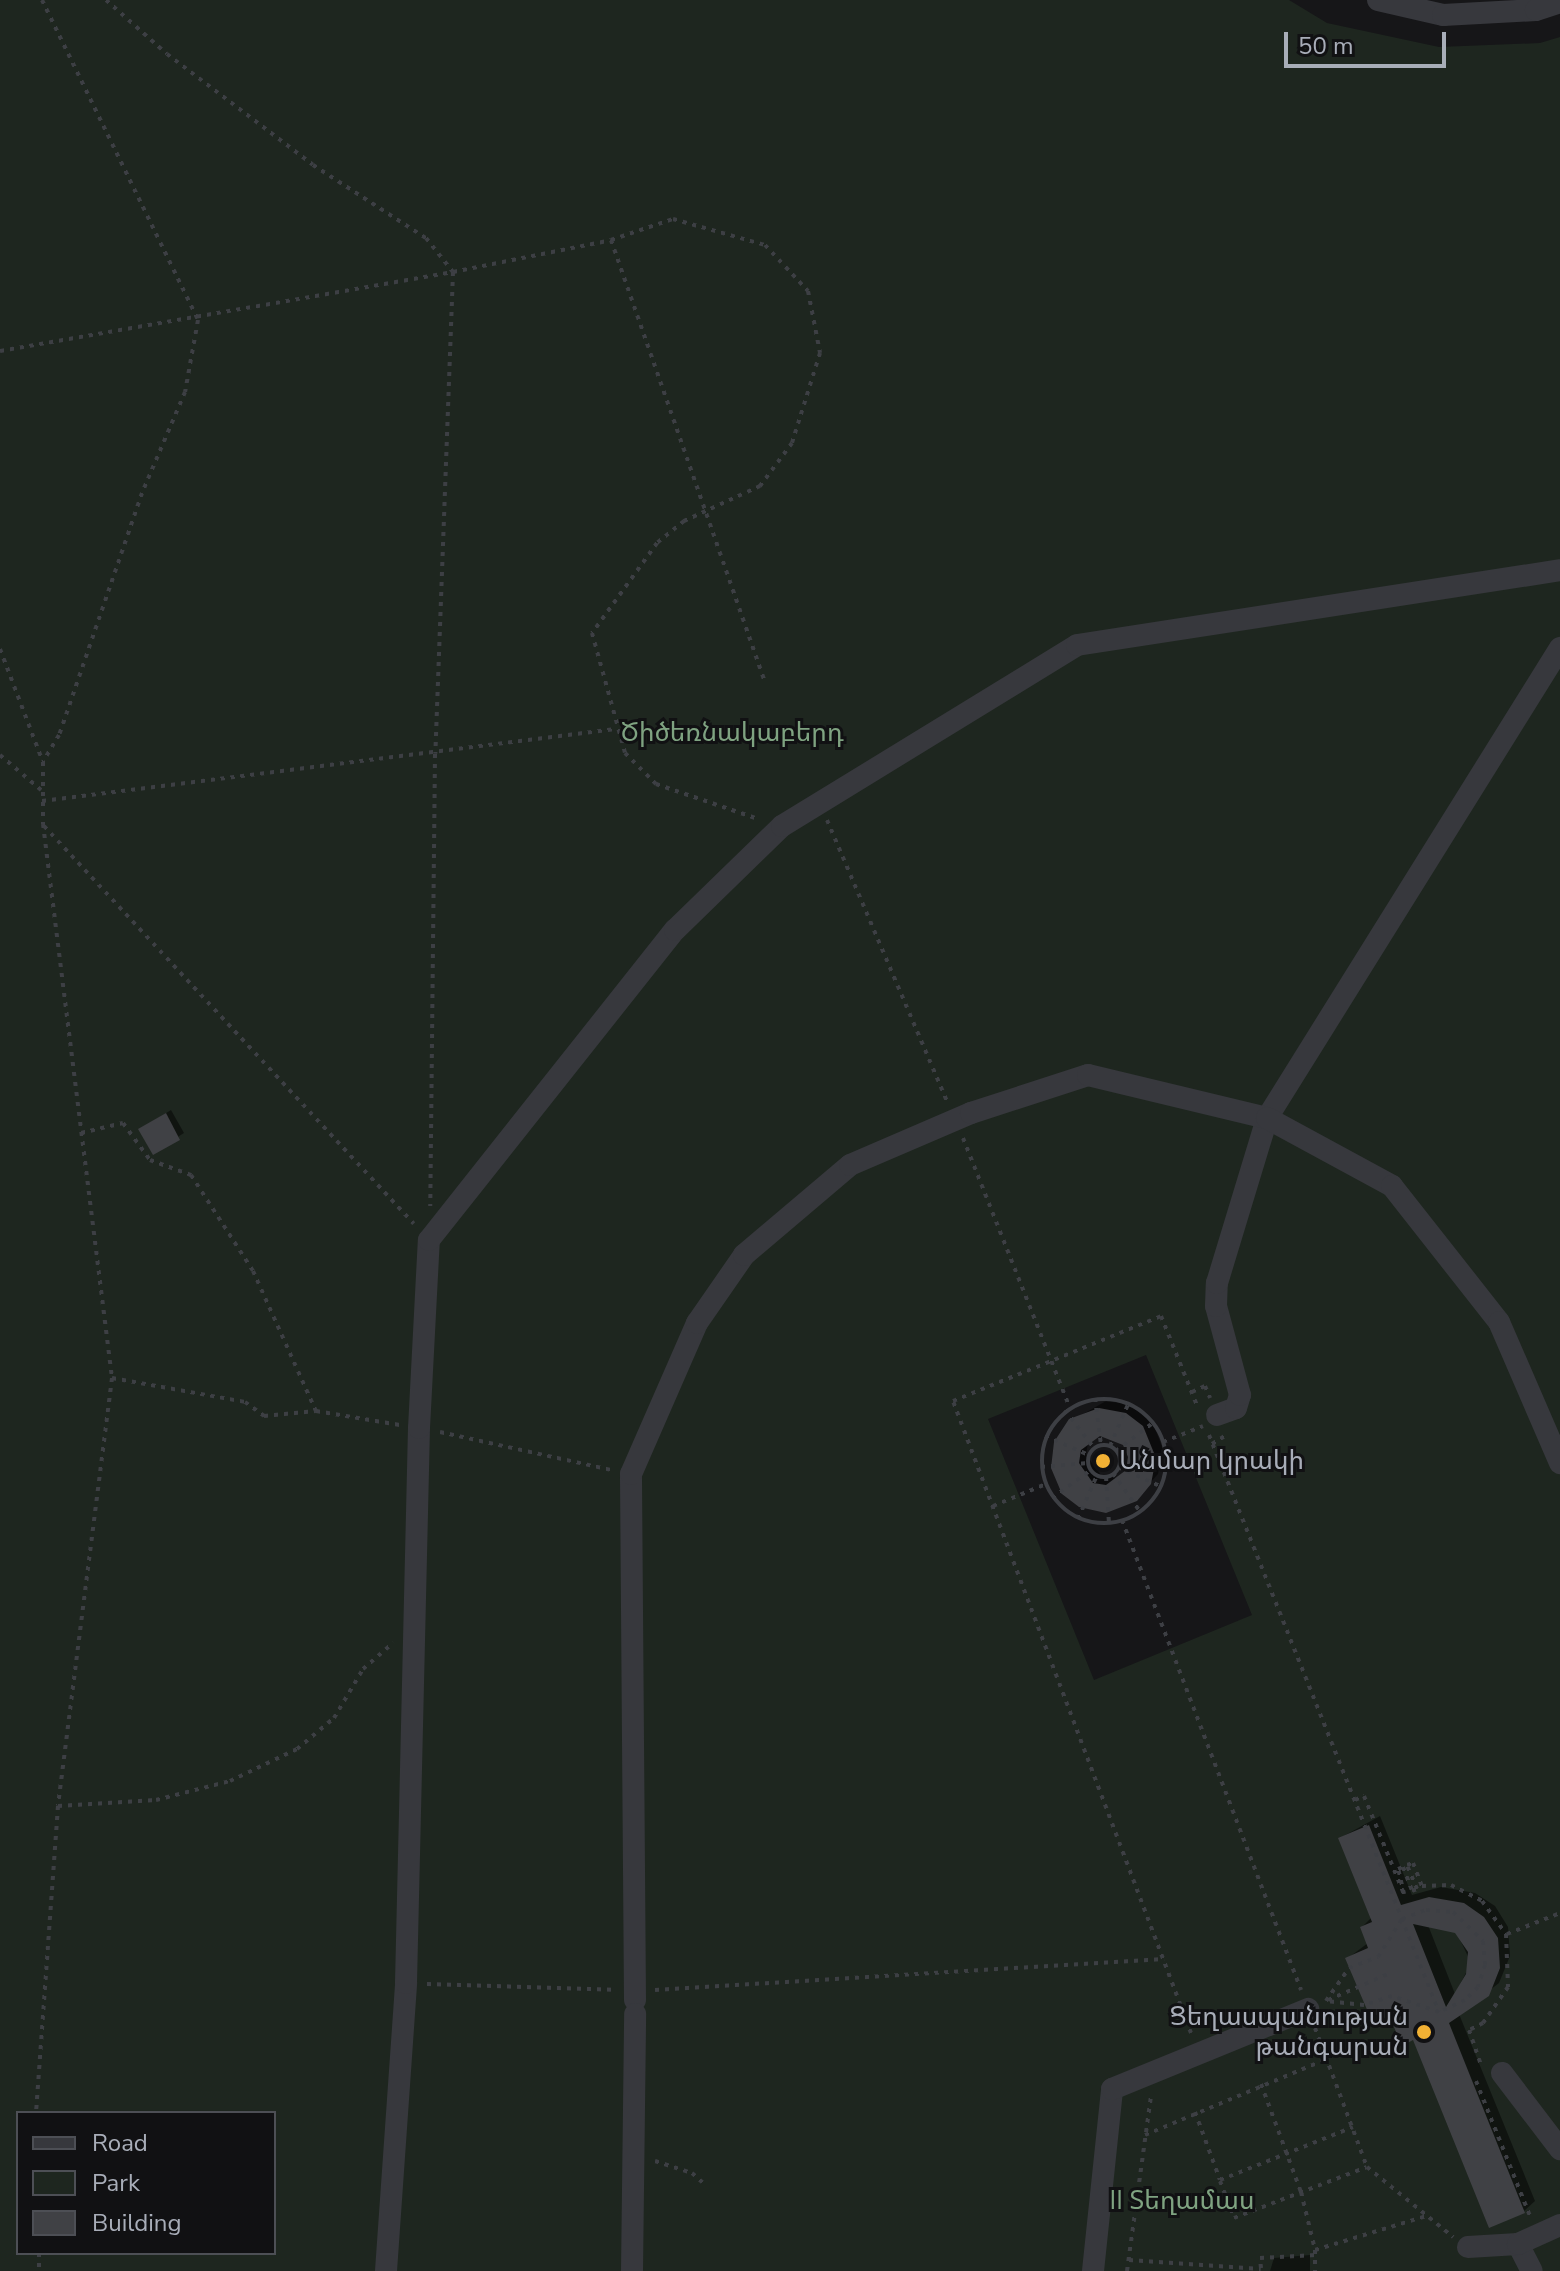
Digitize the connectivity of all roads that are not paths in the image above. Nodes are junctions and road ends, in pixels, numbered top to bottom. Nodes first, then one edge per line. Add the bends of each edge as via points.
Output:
1 (1378, 0) edge
2 (1560, 2) edge
3 (1560, 570) edge
4 (1560, 648) edge
5 (1267, 1118) junction
6 (1211, 1420) road end
7 (1560, 1463) edge
8 (1317, 2005) road end
9 (1494, 2075) road end
10 (1560, 2149) edge
11 (1560, 2225) edge
12 (1519, 2235) junction
13 (1468, 2247) dead end
14 (386, 2271) edge
15 (632, 2271) edge
16 (1093, 2271) edge
17 (1532, 2271) edge

1 - 2 street via 1443,15 1536,10
3 - 14 street via 1077,645 782,826 675,930 429,1240 419,1428 406,1983
4 - 5 street
5 - 6 street via 1217,1283 1216,1306 1240,1395 1236,1408
5 - 7 street via 1392,1186 1499,1322
5 - 15 street via 1088,1075 955,1119 850,1165 744,1255 697,1323 631,1474
8 - 16 street via 1112,2089
9 - 10 street
11 - 12 street
12 - 13 street
12 - 17 street

